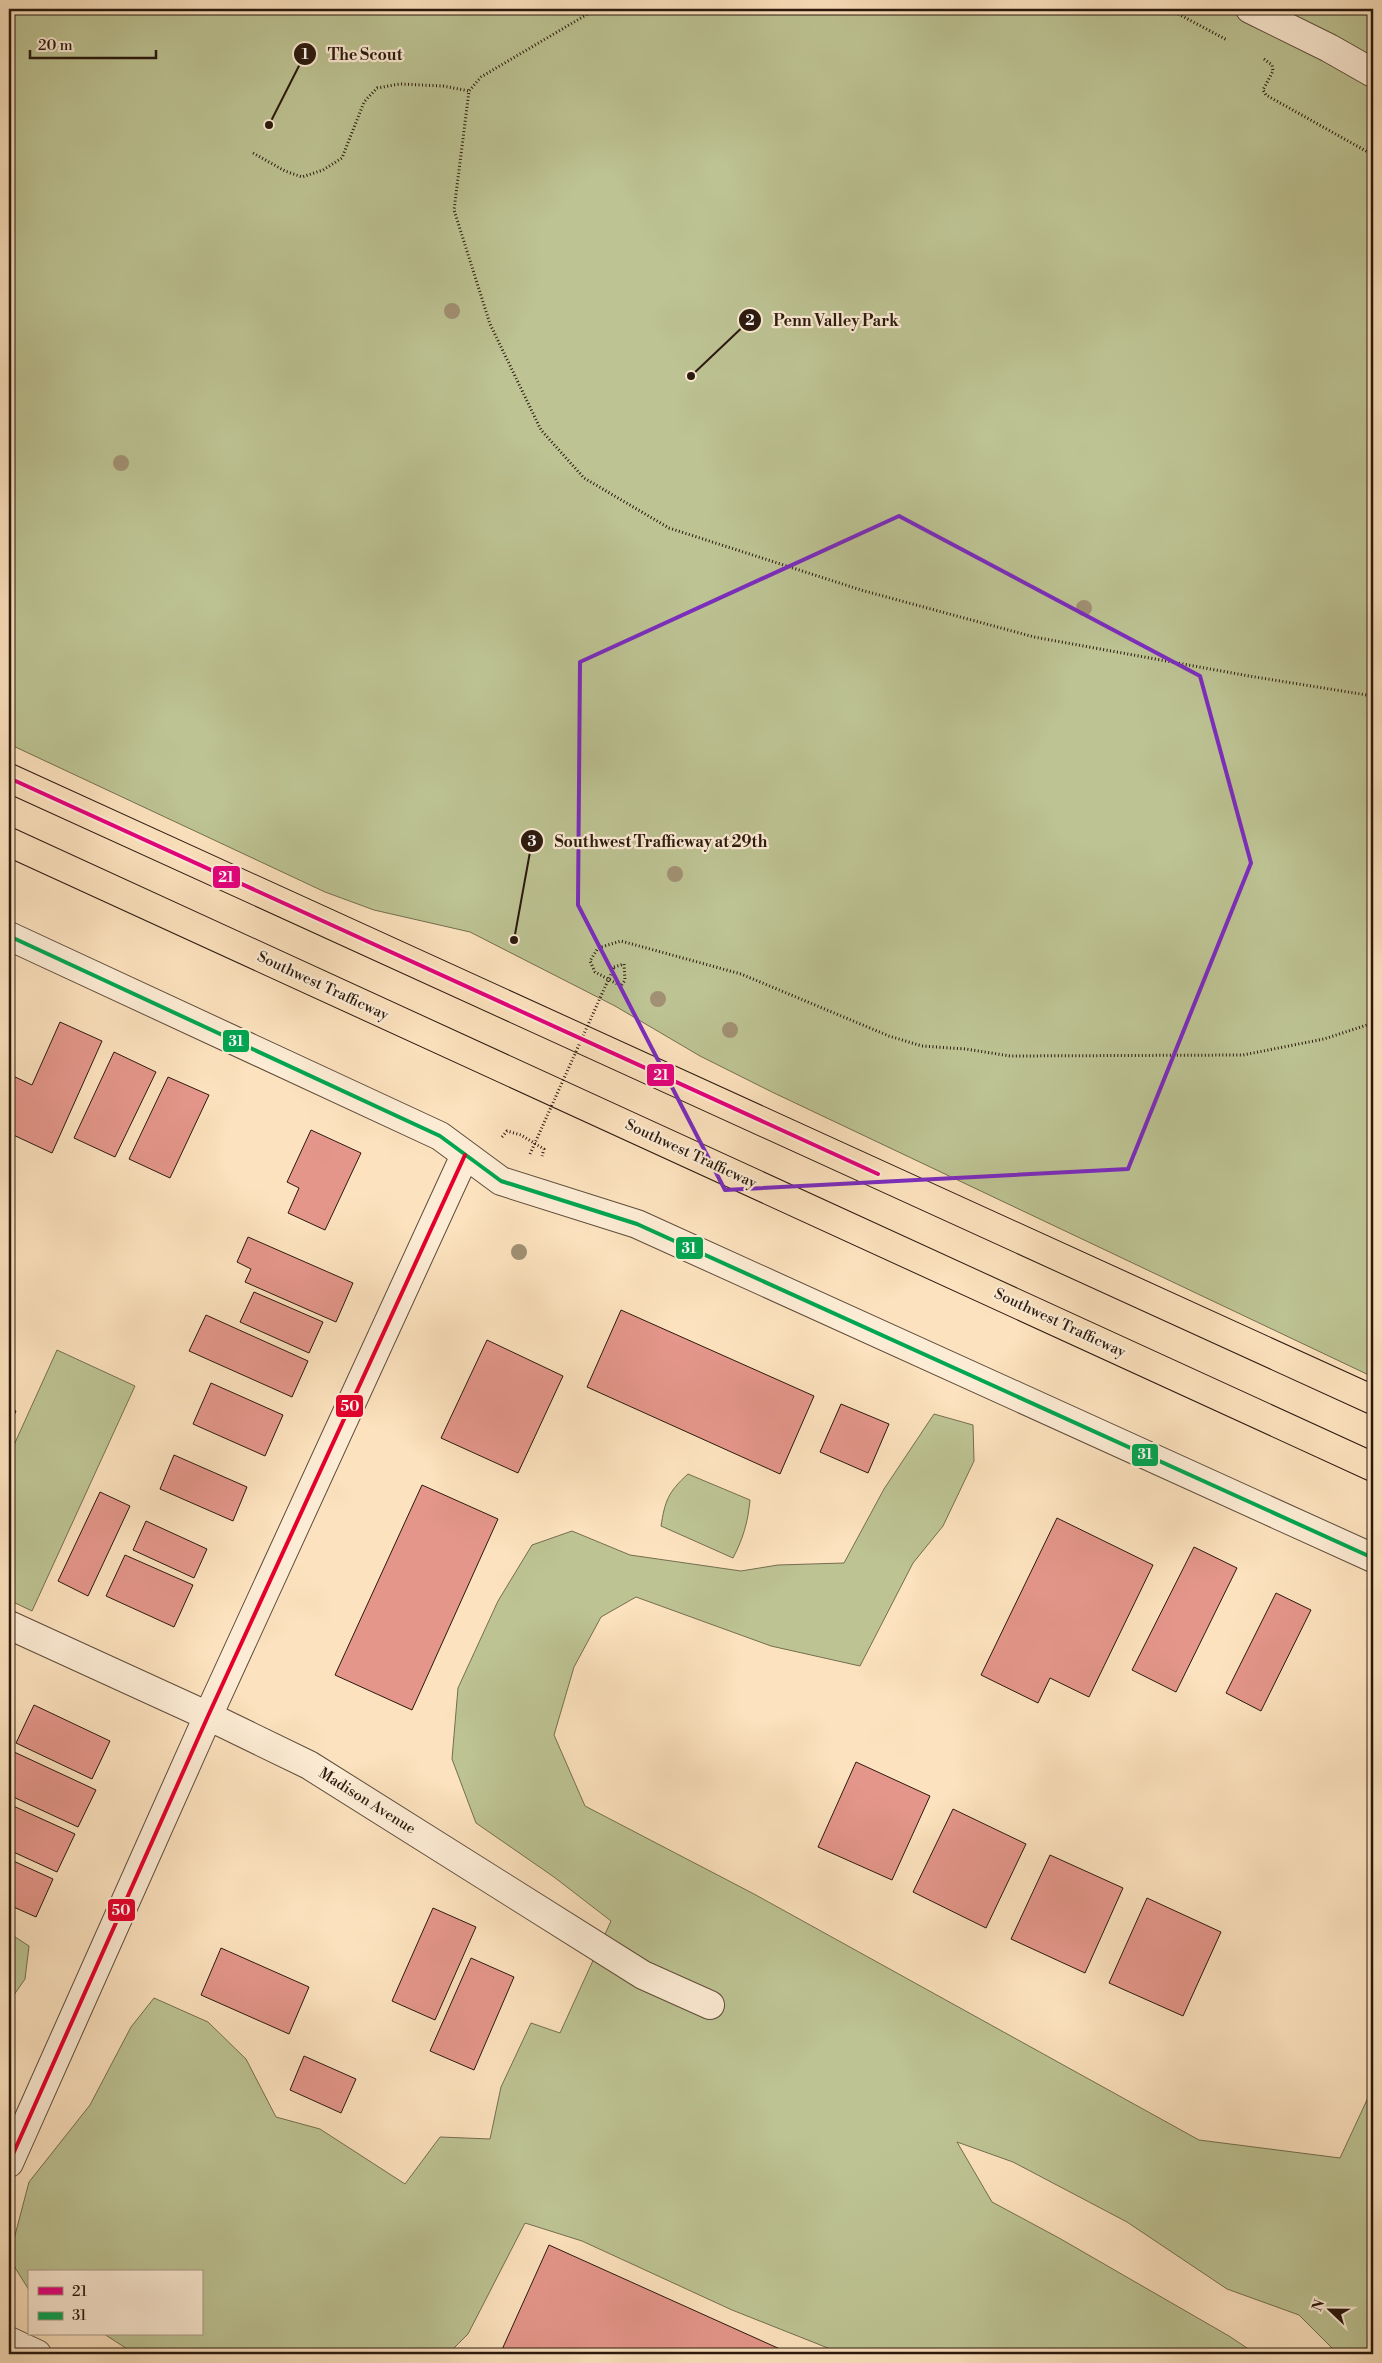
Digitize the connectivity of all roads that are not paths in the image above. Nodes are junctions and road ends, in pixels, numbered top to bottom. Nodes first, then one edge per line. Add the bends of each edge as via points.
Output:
1 (1250, 9) edge
2 (1373, 73) edge
3 (9, 778) edge
4 (9, 842) edge
5 (9, 936) edge
6 (465, 1155) junction
7 (1373, 1400) edge
8 (1373, 1467) edge
9 (1373, 1558) edge
10 (9, 1625) edge
11 (208, 1716) junction
12 (710, 2005) dead end
13 (9, 2163) edge
14 (9, 2341) edge
15 (37, 2354) edge

1 - 2 street
3 - 7 main road
4 - 8 main road, Southwest Trafficway
5 - 6 street via 440,1136
6 - 9 street via 501,1181 637,1224
6 - 11 street
10 - 11 street, Madison Avenue
11 - 12 street, Madison Avenue via 309,1765 643,1975
11 - 13 street
14 - 15 street

